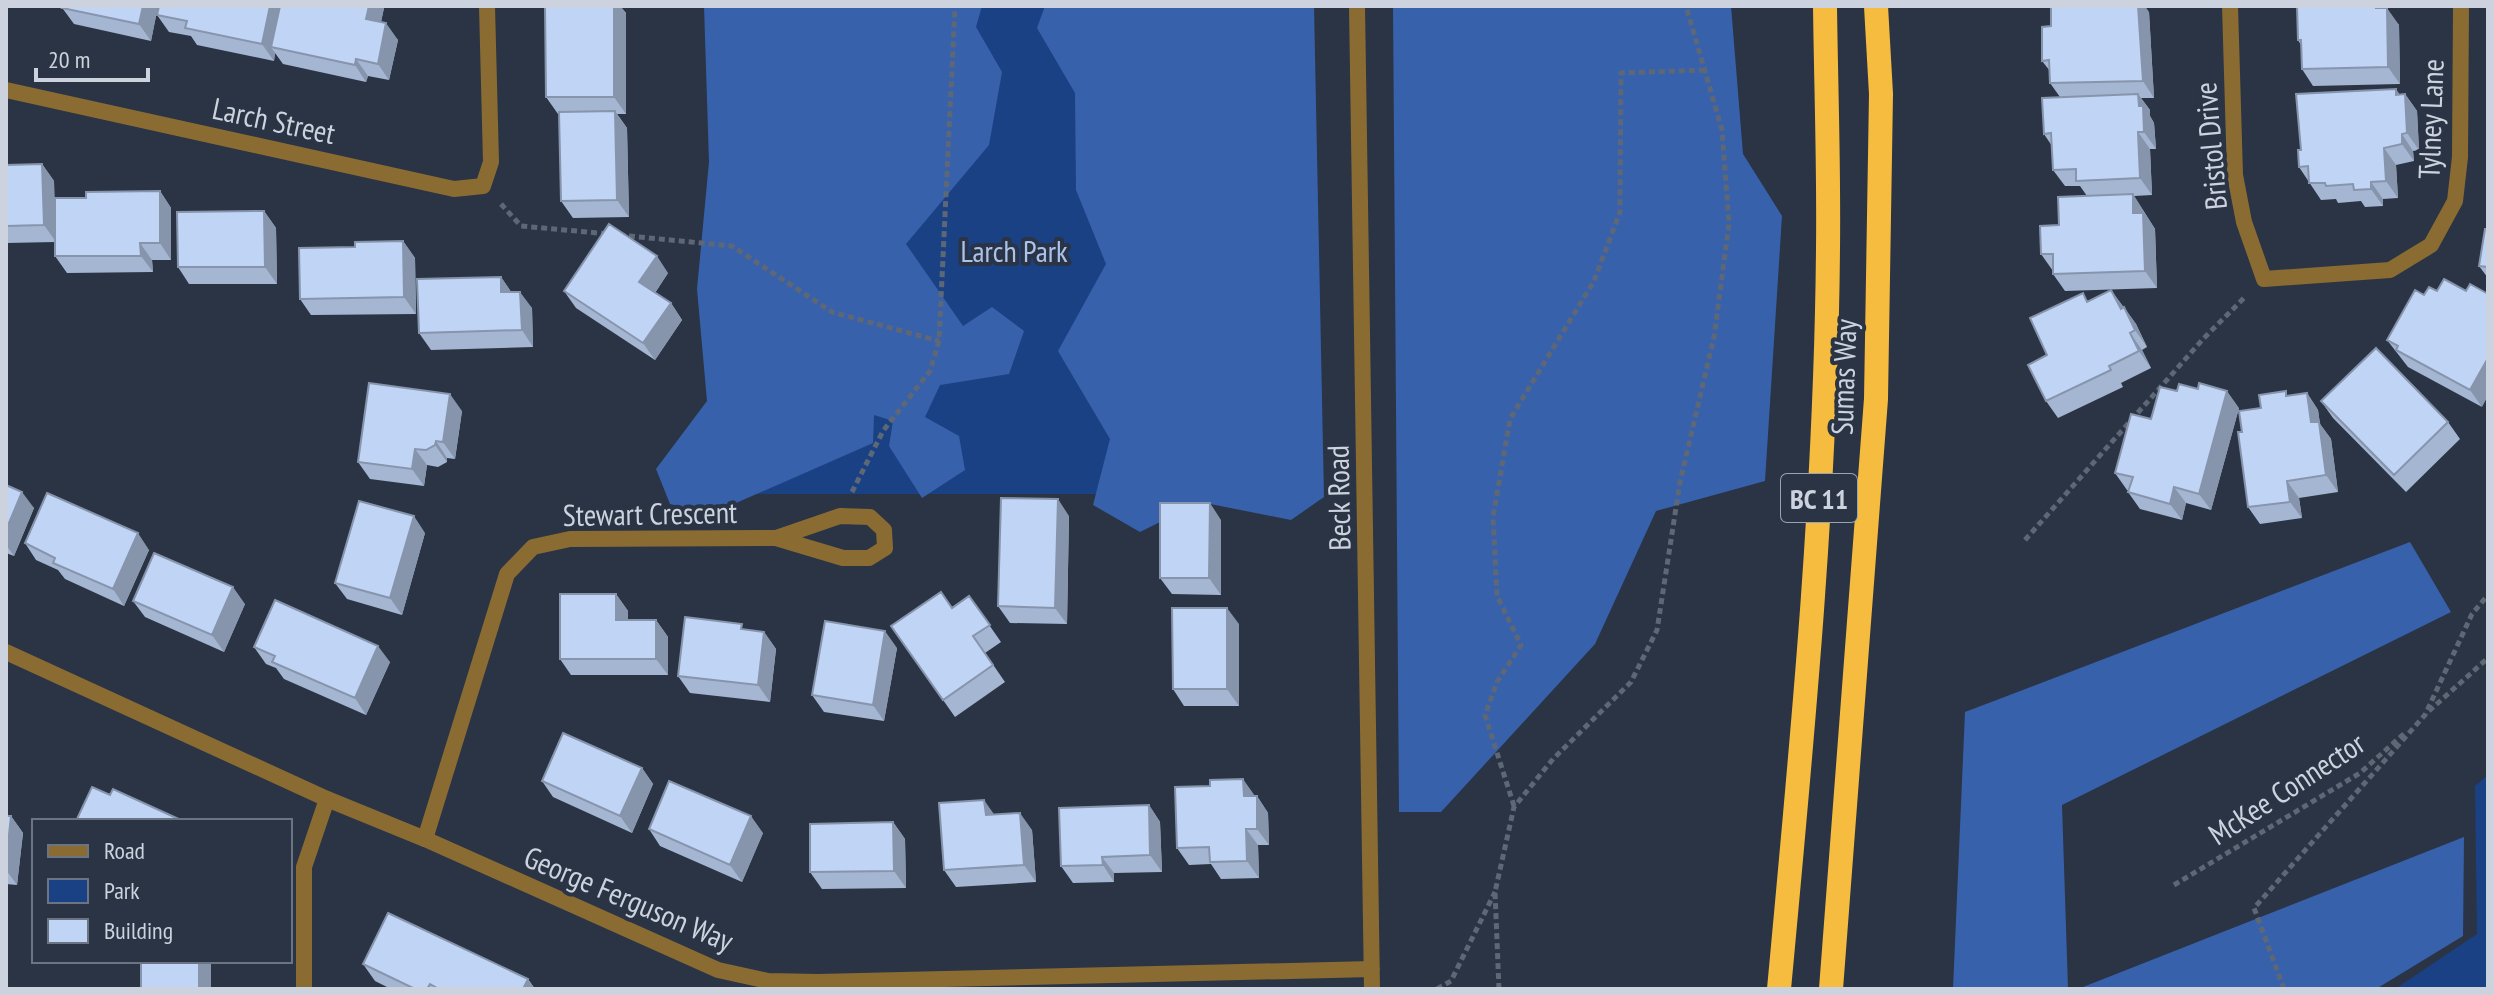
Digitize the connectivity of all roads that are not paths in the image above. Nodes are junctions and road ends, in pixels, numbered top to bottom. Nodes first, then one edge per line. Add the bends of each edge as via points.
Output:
1 (487, 6) edge
2 (1357, 6) edge
3 (1825, 6) edge
4 (1876, 6) edge
5 (2230, 6) edge
6 (2461, 6) edge
7 (6, 90) edge
8 (2264, 279) joint
9 (776, 538) junction
10 (6, 652) edge
11 (327, 799) junction
12 (425, 839) junction
13 (1372, 969) junction
14 (818, 986) edge
15 (304, 989) edge
16 (1372, 989) edge
17 (1779, 989) edge
18 (1832, 989) edge

1 - 7 street, Larch Street via 491,162 483,186 454,189
2 - 13 street, Beck Road
3 - 17 highway, Sumas Way / BC 11 via 1828,248 1823,422 1808,676
4 - 18 highway, Sumas Way / BC 11 via 1881,94 1876,399
5 - 8 street, Bristol Drive via 2235,175
6 - 8 street, Tylney Lane via 2455,201 2431,245 2390,270
9 - 9 street, Stewart Crescent via 840,516 870,517 884,530 885,548 869,558 843,558
9 - 12 street, Stewart Crescent via 570,539 533,547 507,574
10 - 11 street, George Ferguson Way
11 - 12 street, George Ferguson Way
11 - 15 street via 304,867
12 - 14 street, George Ferguson Way via 718,970
13 - 14 street, George Ferguson Way
13 - 16 street, Beck Road

